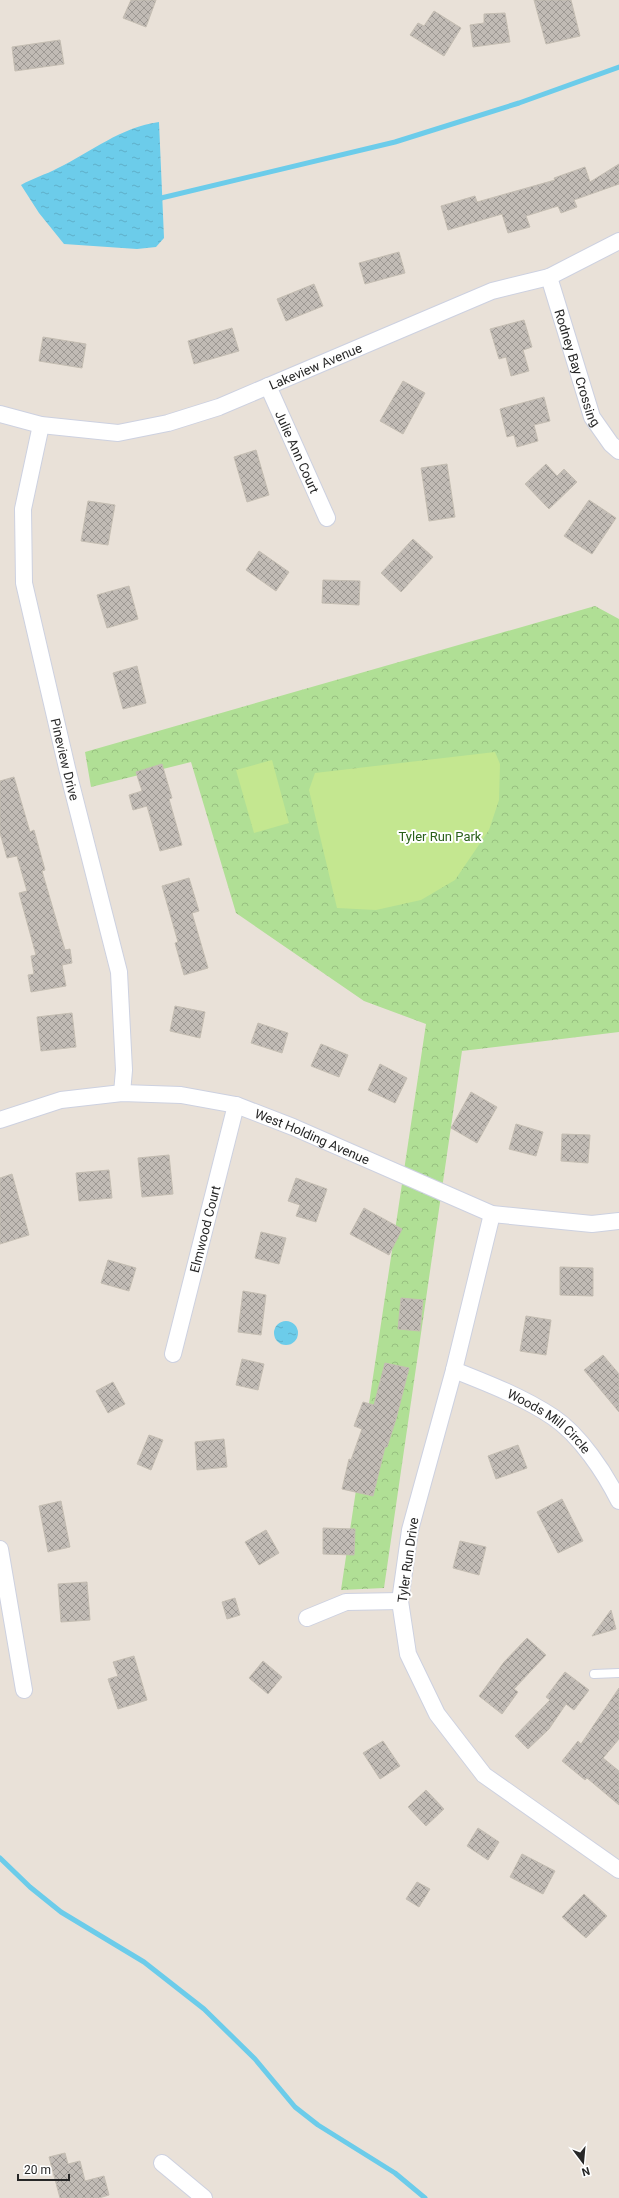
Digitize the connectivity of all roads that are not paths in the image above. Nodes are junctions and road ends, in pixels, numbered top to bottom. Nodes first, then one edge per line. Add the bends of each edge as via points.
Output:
1 (619, 241) edge
2 (549, 277) junction
3 (268, 386) junction
4 (0, 414) edge
5 (41, 425) junction
6 (619, 451) edge
7 (327, 518) dead end
8 (122, 1093) junction
9 (236, 1105) junction
10 (0, 1120) edge
11 (492, 1214) junction
12 (619, 1220) edge
13 (173, 1354) dead end
14 (454, 1370) junction
15 (619, 1501) edge
16 (0, 1549) edge
17 (400, 1601) junction
18 (307, 1618) dead end
19 (619, 1673) edge
20 (594, 1674) dead end
21 (24, 1690) dead end
22 (619, 1870) edge
23 (162, 2163) dead end
24 (204, 2198) edge

1 - 2 street, Lakeview Avenue
2 - 3 street, Lakeview Avenue via 492,290
2 - 6 street, Rodney Bay Crossing via 592,417
3 - 5 street, Lakeview Avenue via 219,408 168,423 118,433
3 - 7 street, Julie Ann Court
4 - 5 street, Lakeview Avenue
5 - 8 street, Pineview Drive via 23,509 24,583 67,768 119,972 124,1070
8 - 9 street, West Holding Avenue via 181,1095
8 - 10 street, West Holding Avenue via 61,1100
9 - 11 street, West Holding Avenue via 293,1127
9 - 13 street, Elmwood Court
11 - 12 street, West Holding Avenue via 592,1224
11 - 14 street, Tyler Run Drive
14 - 15 street, Woods Mill Circle via 490,1385 554,1418 586,1448
14 - 17 street, Tyler Run Drive via 410,1530
16 - 21 street
17 - 18 street via 346,1602
17 - 22 street, Tyler Run Drive via 408,1654 414,1667 437,1714 484,1775
19 - 20 lane
23 - 24 street

